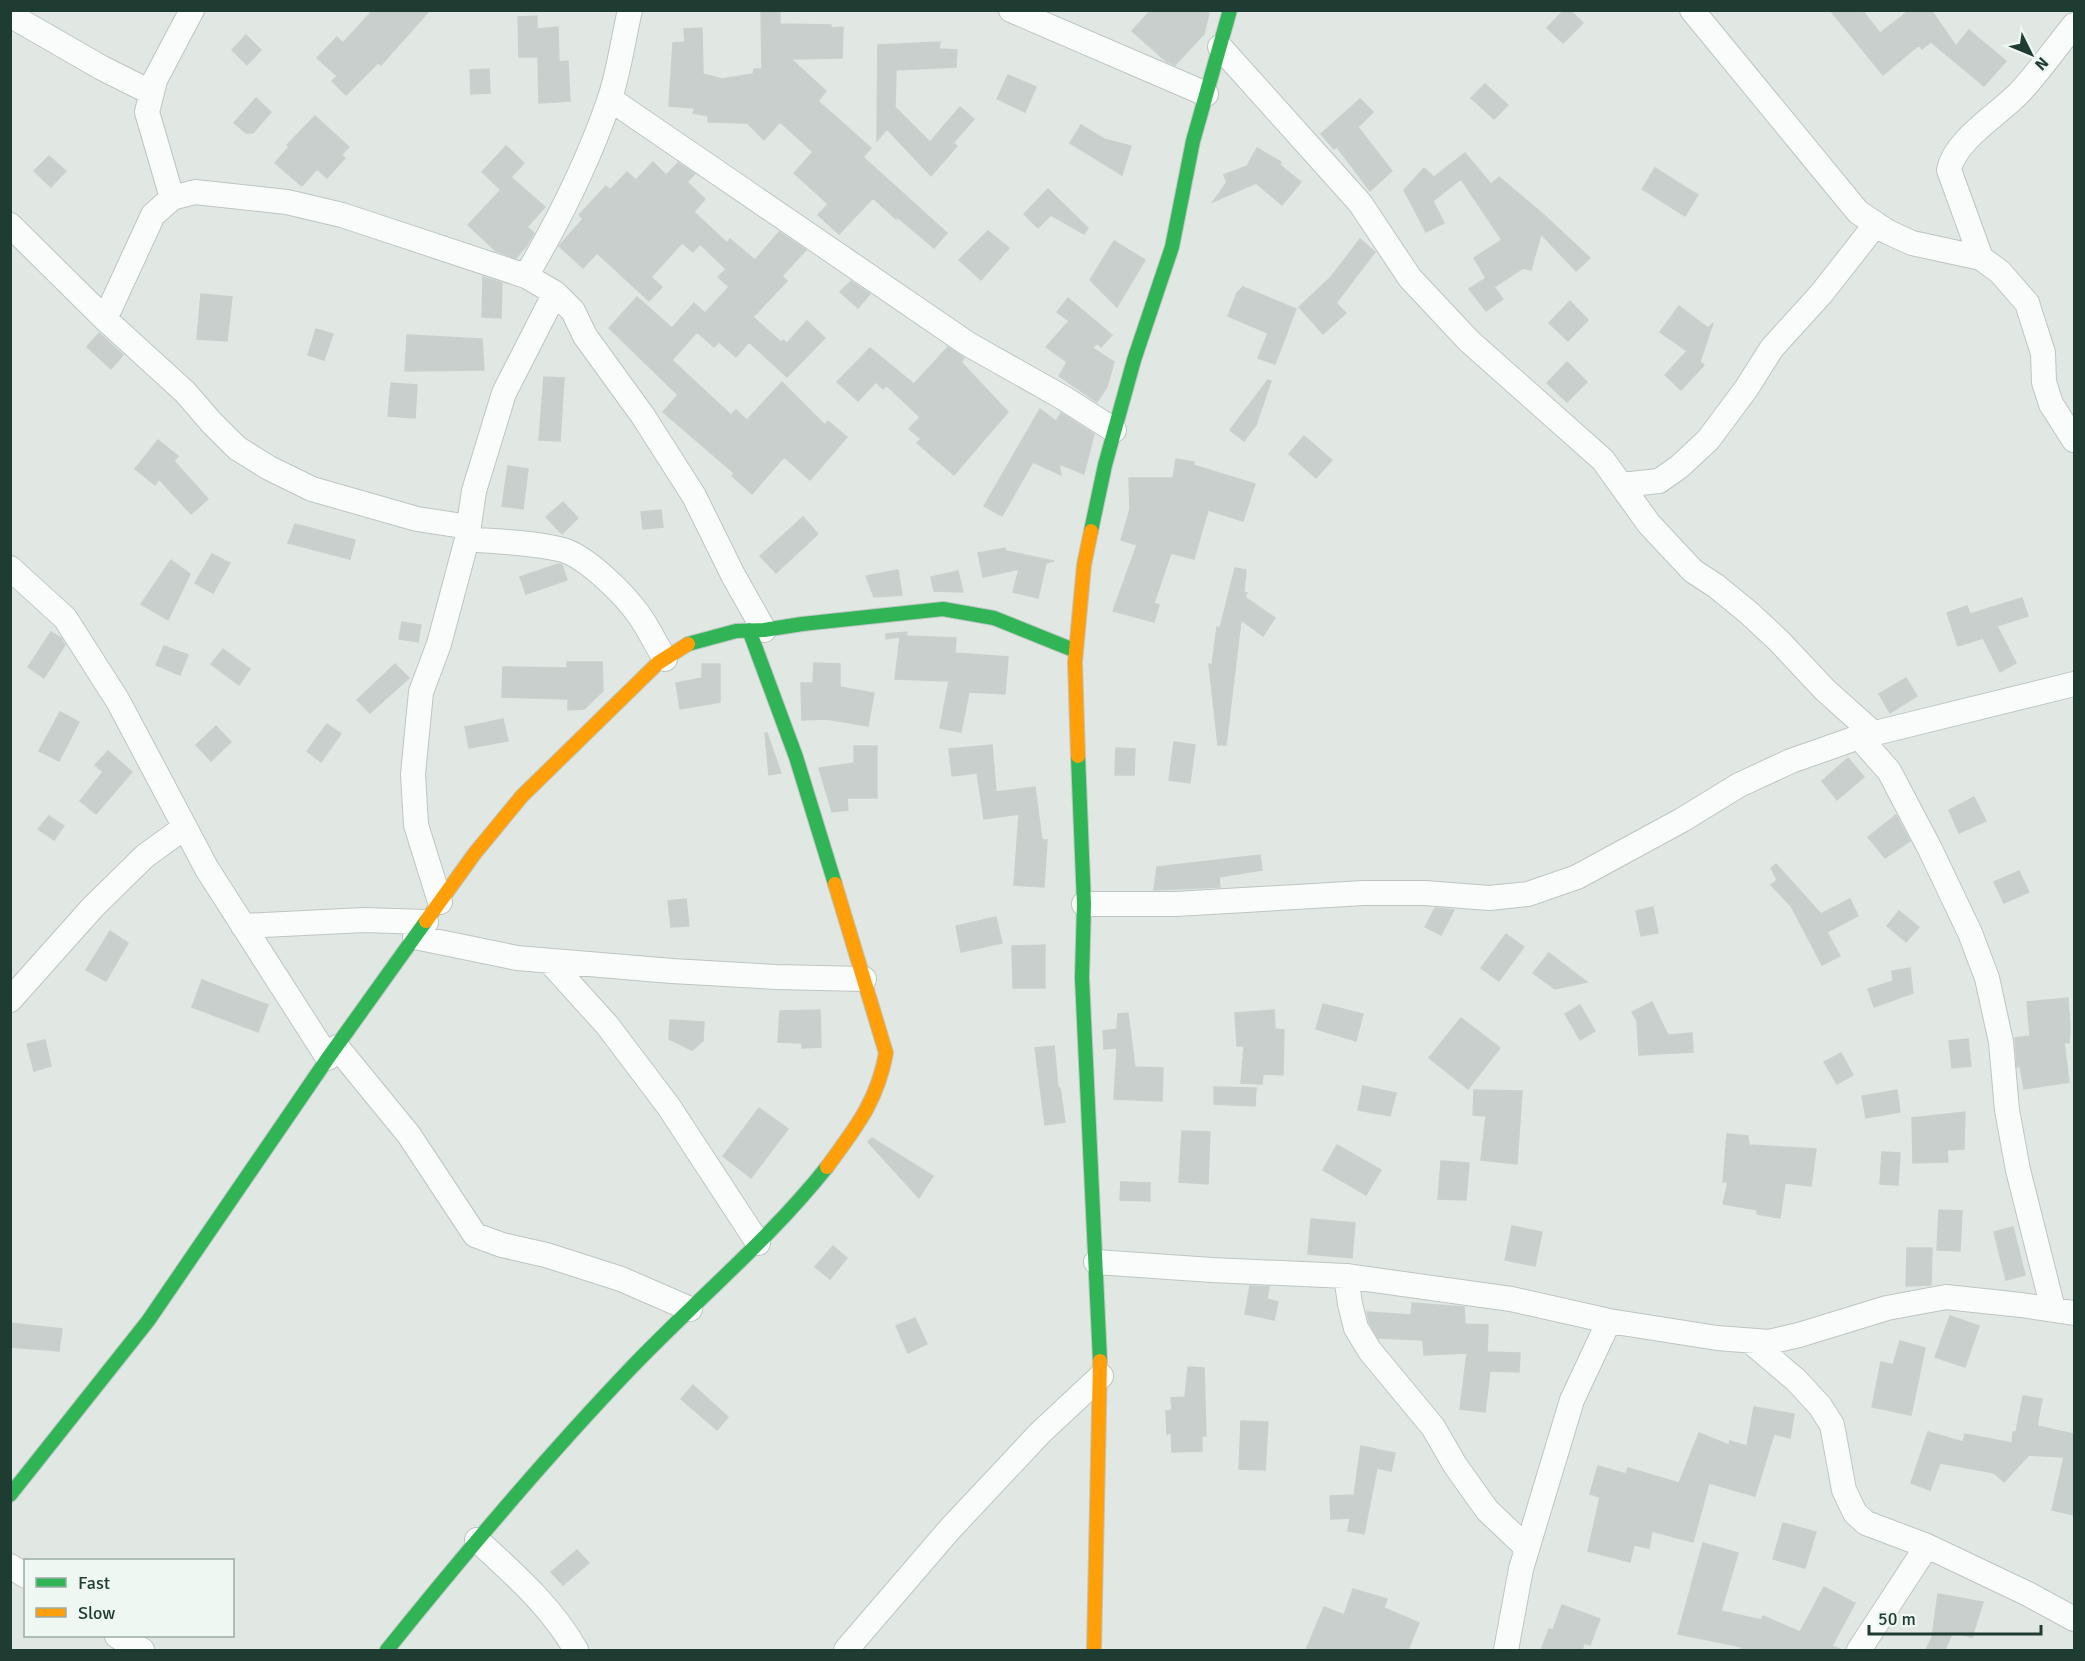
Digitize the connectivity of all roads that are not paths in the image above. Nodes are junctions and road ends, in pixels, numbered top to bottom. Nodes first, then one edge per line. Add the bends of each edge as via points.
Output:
1 (192, 10) edge
2 (630, 10) edge
3 (1011, 10) edge
4 (1230, 10) edge
5 (1692, 10) edge
6 (10, 15) edge
7 (2074, 25) edge
8 (1220, 47) junction
9 (152, 93) junction
10 (1206, 94) junction
11 (609, 99) junction
12 (172, 198) junction
13 (1876, 224) junction
14 (10, 225) edge
15 (1982, 258) junction
16 (526, 276) junction
17 (555, 293) junction
18 (105, 319) junction
19 (1114, 430) junction
20 (2074, 440) edge
21 (1621, 485) junction
22 (468, 533) junction
23 (10, 568) edge
24 (756, 630) junction
25 (1076, 651) junction
26 (665, 659) junction
27 (2074, 684) edge
28 (1866, 735) junction
29 (185, 826) junction
30 (440, 902) junction
31 (1084, 904) junction
32 (243, 926) junction
33 (420, 929) junction
34 (549, 961) junction
35 (864, 979) junction
36 (12, 997) edge
37 (332, 1053) junction
38 (758, 1243) junction
39 (1096, 1262) junction
40 (1346, 1276) junction
41 (690, 1310) junction
42 (2064, 1311) edge
43 (1609, 1321) junction
44 (1750, 1341) junction
45 (1101, 1376) junction
46 (10, 1495) edge
47 (477, 1540) junction
48 (1927, 1545) junction
49 (1527, 1548) junction
50 (10, 1566) edge
51 (24, 1575) edge
52 (2074, 1619) edge
53 (120, 1637) edge
54 (142, 1650) edge
55 (387, 1650) edge
56 (576, 1650) edge
57 (846, 1650) edge
58 (1094, 1650) edge
59 (1506, 1650) edge
60 (1859, 1650) edge

1 - 9 street
2 - 11 street
3 - 10 street
4 - 8 street
5 - 13 street via 1858,212
6 - 9 street
7 - 15 street via 2020,92 1969,138 1951,160 1949,170
8 - 10 street
8 - 21 street via 1360,203 1410,278 1469,341 1603,460
9 - 12 street via 147,112
10 - 19 street via 1172,247
11 - 16 street via 581,172
11 - 19 street via 959,338
12 - 16 street via 195,192 287,202 342,215
12 - 18 street via 153,215
13 - 15 street via 1912,243
13 - 21 street via 1772,348 1708,440 1659,481
14 - 18 street
15 - 20 street via 2027,303 2043,353 2050,404
16 - 17 street
17 - 22 street via 504,393 474,491
17 - 24 street via 573,311 585,336 694,496
18 - 22 street via 185,392 237,448 269,468 312,489
19 - 25 street via 1084,565
21 - 28 street via 1649,524 1693,571 1779,640
22 - 26 street via 565,550 587,562 639,614
22 - 30 street via 439,644 421,692 413,774 416,825
23 - 29 street via 65,618 118,701
24 - 25 street via 942,609 994,618
24 - 26 street via 690,643
24 - 35 street
25 - 31 street
26 - 30 street via 522,796
27 - 28 street
28 - 31 street via 1791,761 1739,785 1577,877 1528,894 1489,898 1364,893 1176,904
28 - 42 street via 1930,849 1987,978 2001,1042 2007,1110 2018,1170
29 - 32 street
29 - 36 street via 145,856 93,907
30 - 33 street
31 - 39 street via 1082,978
32 - 33 street via 364,920
32 - 37 street
33 - 34 street via 517,958
33 - 37 street
34 - 35 street
34 - 38 street via 607,1025 669,1107
35 - 38 street via 886,1053 879,1085 865,1113 815,1185
37 - 41 street via 409,1135 475,1235 621,1279
37 - 46 street via 148,1321
38 - 41 street
39 - 40 street
39 - 45 street
40 - 43 street via 1511,1299
40 - 49 street via 1356,1328 1370,1351 1433,1427 1487,1510
41 - 47 street via 631,1367
42 - 44 street via 1946,1298 1887,1308 1769,1342
43 - 44 street
43 - 49 street via 1572,1400
44 - 48 street via 1796,1380 1832,1425 1844,1490 1855,1513 1866,1523
45 - 57 street via 1040,1433 950,1529
45 - 58 street
47 - 55 street
47 - 56 street via 536,1595
48 - 52 street
48 - 60 street
49 - 59 street
50 - 51 street
53 - 54 street

